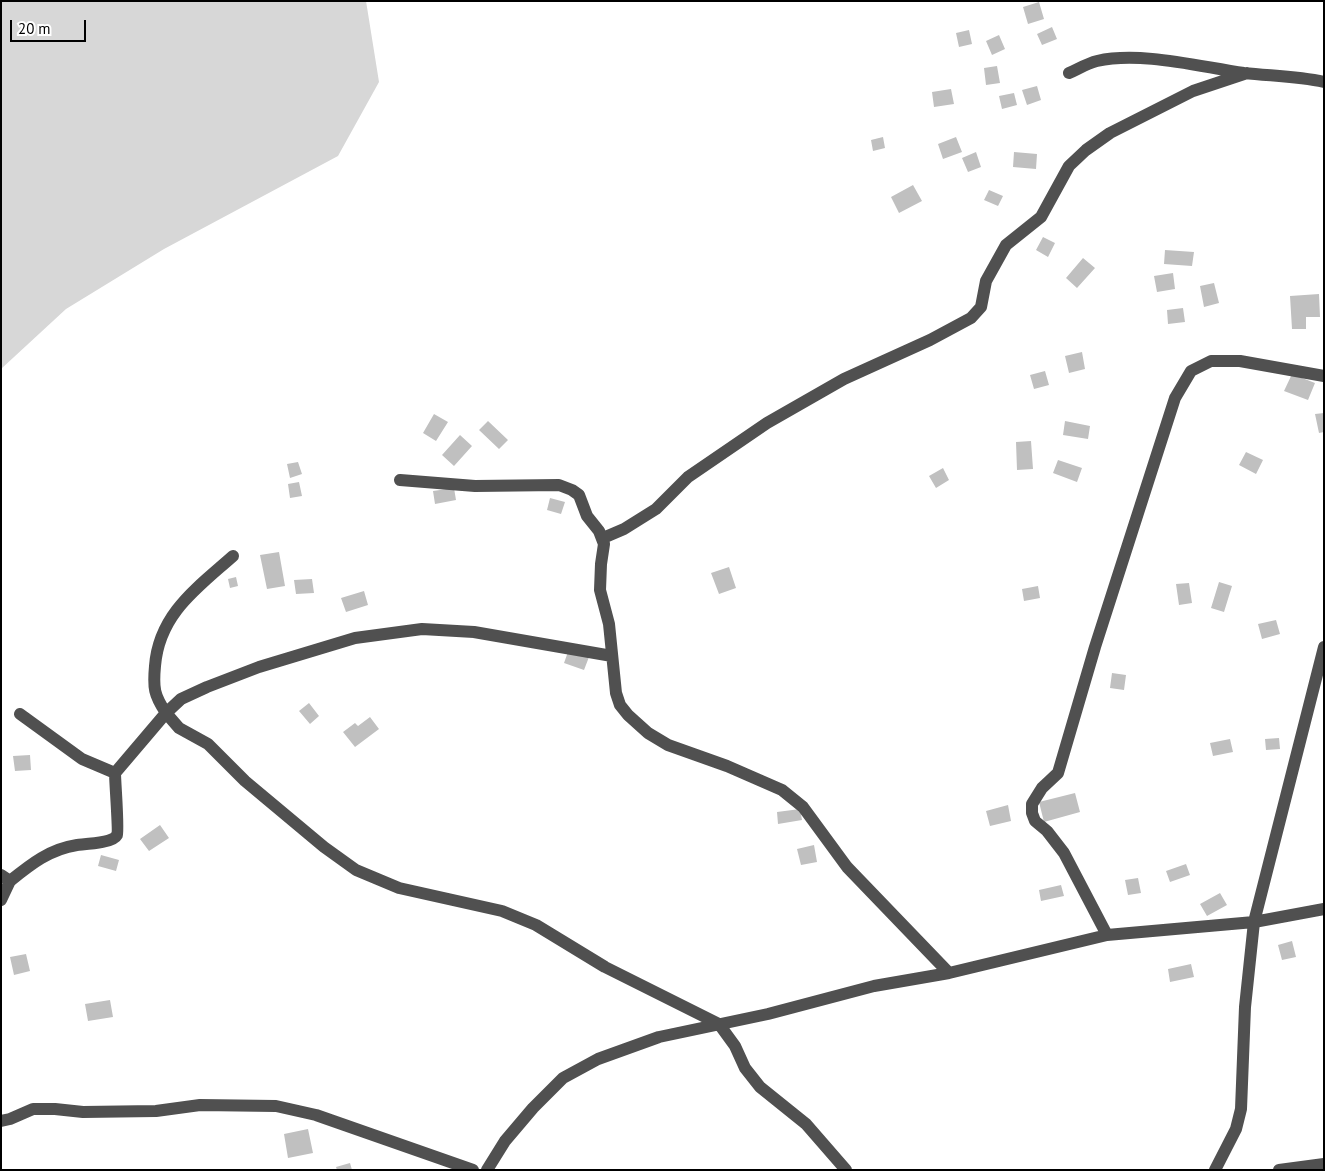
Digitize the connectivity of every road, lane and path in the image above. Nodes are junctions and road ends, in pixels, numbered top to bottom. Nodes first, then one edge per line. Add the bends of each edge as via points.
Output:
1 (1070, 73) dead end
2 (1247, 73) junction
3 (1324, 82) edge
4 (1324, 376) edge
5 (400, 480) dead end
6 (603, 538) junction
7 (233, 556) dead end
8 (1324, 647) edge
9 (612, 656) junction
10 (166, 713) junction
11 (20, 714) dead end
12 (115, 773) junction
13 (6, 878) edge
14 (1, 900) edge
15 (1324, 908) edge
16 (1254, 922) junction
17 (1107, 935) junction
18 (949, 973) junction
19 (719, 1024) junction
20 (1, 1121) edge
21 (1324, 1164) edge
22 (473, 1170) edge
23 (486, 1170) edge
24 (846, 1170) edge
25 (1215, 1170) edge
26 (1279, 1170) edge

1 - 2 street via 1096,61 1120,58
2 - 3 street
2 - 6 street via 1193,91 1110,133 1086,150 1069,166 1041,217 1006,245 986,281 981,307 971,318 844,380 767,423 688,477 656,509
4 - 17 street via 1240,360 1211,361 1191,371 1175,398 1058,773 1042,788 1032,804 1035,820 1064,853
5 - 6 street via 475,486 558,485 579,495 587,516
6 - 9 street via 600,590 609,624
7 - 10 street via 192,593 169,620 161,636 154,682 156,698
8 - 16 street
9 - 10 street via 474,632 422,629 355,638 259,667 181,699
9 - 18 street via 616,693 628,715 668,745 782,790 803,807 847,867
10 - 12 street
10 - 19 street via 179,728 208,744 245,781 356,870 399,888 502,911 536,925 605,967
11 - 12 street via 82,759
12 - 13 street via 117,835 108,841 53,851
13 - 14 street
15 - 16 street
16 - 17 street
16 - 25 street via 1245,1007 1241,1109 1236,1130
17 - 18 street
18 - 19 street via 874,986
19 - 23 street via 659,1037 598,1059 563,1078 505,1141
19 - 24 street via 760,1087 806,1124
20 - 22 street via 40,1108 83,1112 147,1111 200,1105 276,1106 316,1114
21 - 26 street

